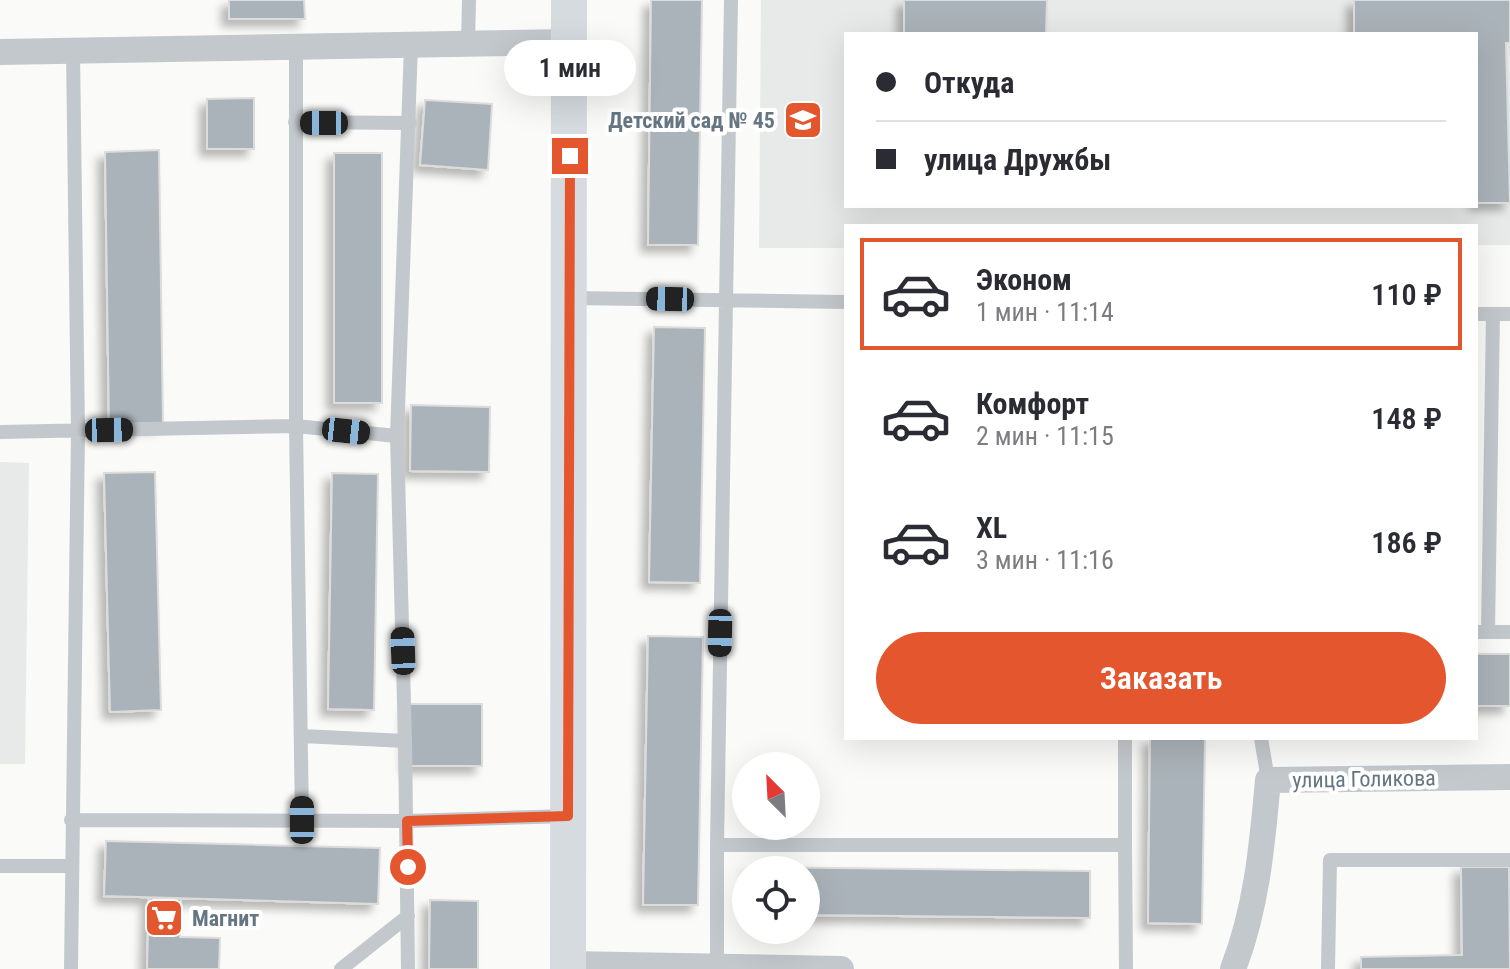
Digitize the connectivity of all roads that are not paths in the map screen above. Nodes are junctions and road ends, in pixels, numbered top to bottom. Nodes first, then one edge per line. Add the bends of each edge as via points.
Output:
1 (469, 0) edge
2 (569, 0) edge
3 (731, 0) edge
4 (569, 42) junction
5 (468, 44) junction
6 (411, 45) junction
7 (296, 47) junction
8 (73, 50) junction
9 (0, 52) edge
10 (295, 122) junction
11 (410, 123) junction
12 (571, 298) junction
13 (725, 300) junction
14 (844, 302) edge
15 (1478, 314) edge
16 (1493, 314) junction
17 (1510, 314) edge
18 (296, 426) junction
19 (78, 431) junction
20 (0, 432) edge
21 (397, 436) junction
22 (1482, 632) edge
23 (1510, 632) edge
24 (302, 736) junction
25 (1125, 740) edge
26 (1261, 740) edge
27 (405, 741) junction
28 (1510, 777) edge
29 (1268, 780) junction
30 (568, 816) junction
31 (71, 820) junction
32 (302, 820) junction
33 (407, 821) junction
34 (717, 845) junction
35 (1125, 845) junction
36 (1510, 860) edge
37 (0, 866) edge
38 (71, 866) junction
39 (408, 916) junction
40 (568, 966) edge
41 (717, 968) edge
42 (71, 969) edge
43 (341, 969) edge
44 (408, 969) edge
45 (782, 969) edge
46 (841, 969) edge
47 (1126, 969) edge
48 (1233, 969) edge
49 (1328, 969) edge

1 - 5 lane
2 - 4 main road
3 - 13 lane
4 - 5 street
4 - 12 main road
5 - 6 street
6 - 7 street
6 - 11 lane
7 - 8 street
7 - 10 lane
8 - 9 street
8 - 19 lane
10 - 11 lane
10 - 18 lane
11 - 21 lane
12 - 13 lane
12 - 30 main road
13 - 14 lane
13 - 34 lane
15 - 16 lane
16 - 17 lane
16 - 22 lane
18 - 19 lane
18 - 21 lane
18 - 24 lane
19 - 20 lane
19 - 31 lane
21 - 27 lane
22 - 23 lane
24 - 27 lane
24 - 32 lane
25 - 35 lane
26 - 29 lane
27 - 33 lane
28 - 29 street, улица Голикова
29 - 48 street, улица Голикова via 1260,874 1249,929
30 - 33 lane
30 - 40 main road
31 - 32 lane
31 - 38 lane
32 - 33 lane
33 - 39 lane
34 - 35 lane
34 - 41 lane
35 - 47 lane
36 - 49 lane via 1330,860
37 - 38 lane
38 - 42 lane
39 - 43 lane
39 - 44 lane
40 - 41 street
41 - 45 street
45 - 46 street

